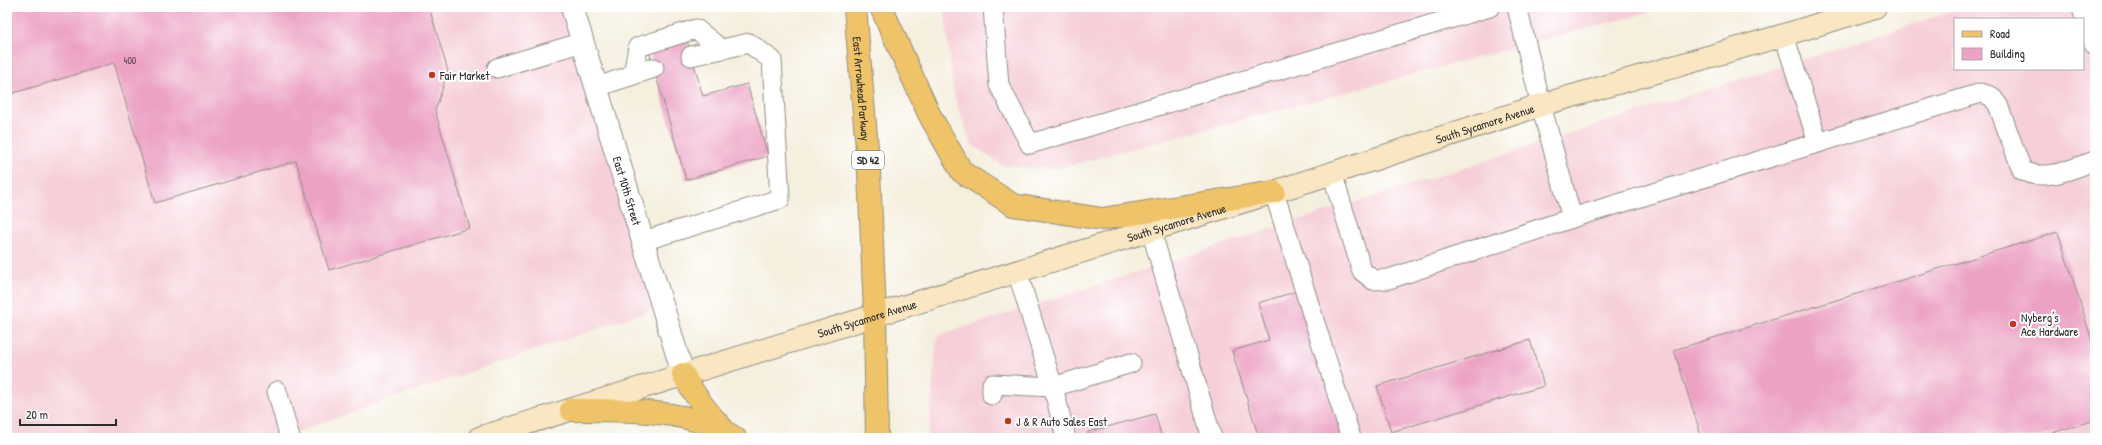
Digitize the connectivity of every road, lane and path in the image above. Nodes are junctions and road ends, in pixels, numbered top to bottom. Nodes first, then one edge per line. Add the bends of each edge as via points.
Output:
1 (572, 7) edge
2 (855, 7) edge
3 (881, 7) edge
4 (993, 7) edge
5 (1517, 7) edge
6 (1875, 7) edge
7 (2083, 7) edge
8 (1480, 8) edge
9 (1784, 35) junction
10 (583, 42) junction
11 (2095, 43) edge
12 (721, 49) junction
13 (691, 56) dead end
14 (497, 68) dead end
15 (654, 68) dead end
16 (633, 75) junction
17 (597, 87) junction
18 (1541, 105) junction
19 (1818, 143) junction
20 (2095, 161) edge
21 (1332, 173) junction
22 (1274, 192) junction
23 (1572, 218) junction
24 (1151, 230) junction
25 (643, 241) junction
26 (1017, 271) junction
27 (875, 314) junction
28 (1131, 362) dead end
29 (684, 374) junction
30 (1046, 390) junction
31 (277, 392) dead end
32 (992, 395) dead end
33 (571, 410) junction
34 (731, 436) edge
35 (1060, 436) edge
36 (290, 438) edge
37 (479, 438) edge
38 (876, 438) edge
39 (1212, 438) edge
40 (1351, 438) edge

1 - 10 street, East 10th Street
2 - 27 main road, East Arrowhead Parkway / SD 42 via 869,172
3 - 22 main road via 929,114 962,172 1013,205 1102,219
4 - 8 lane via 999,85 1030,144
5 - 18 lane
6 - 9 main road, South Sycamore Avenue
7 - 11 street
9 - 18 main road, South Sycamore Avenue
9 - 19 lane
10 - 14 lane
10 - 17 street, East 10th Street
12 - 13 lane
12 - 16 lane via 696,29 638,47
12 - 25 lane via 749,43 772,60 780,199
15 - 16 lane
16 - 17 lane
17 - 25 street, East 10th Street
18 - 21 main road, South Sycamore Avenue
18 - 23 lane
19 - 20 lane via 1981,93 1991,96 1998,105 2022,170 2038,176 2048,176
19 - 23 lane
21 - 22 main road, South Sycamore Avenue
21 - 23 lane via 1362,271 1374,280 1388,279
22 - 24 main road, South Sycamore Avenue
22 - 40 lane
24 - 26 main road, South Sycamore Avenue
24 - 39 lane
25 - 29 street, East 10th Street
26 - 27 main road, South Sycamore Avenue
26 - 30 lane
27 - 29 main road, South Sycamore Avenue
27 - 38 main road, SD 42
28 - 30 lane
29 - 33 main road, South Sycamore Avenue
29 - 34 main road via 692,393 704,410
30 - 32 lane via 1017,390 992,384
30 - 35 lane
31 - 36 lane
33 - 34 main road via 632,410 672,416 704,424
33 - 37 main road, South Sycamore Avenue

